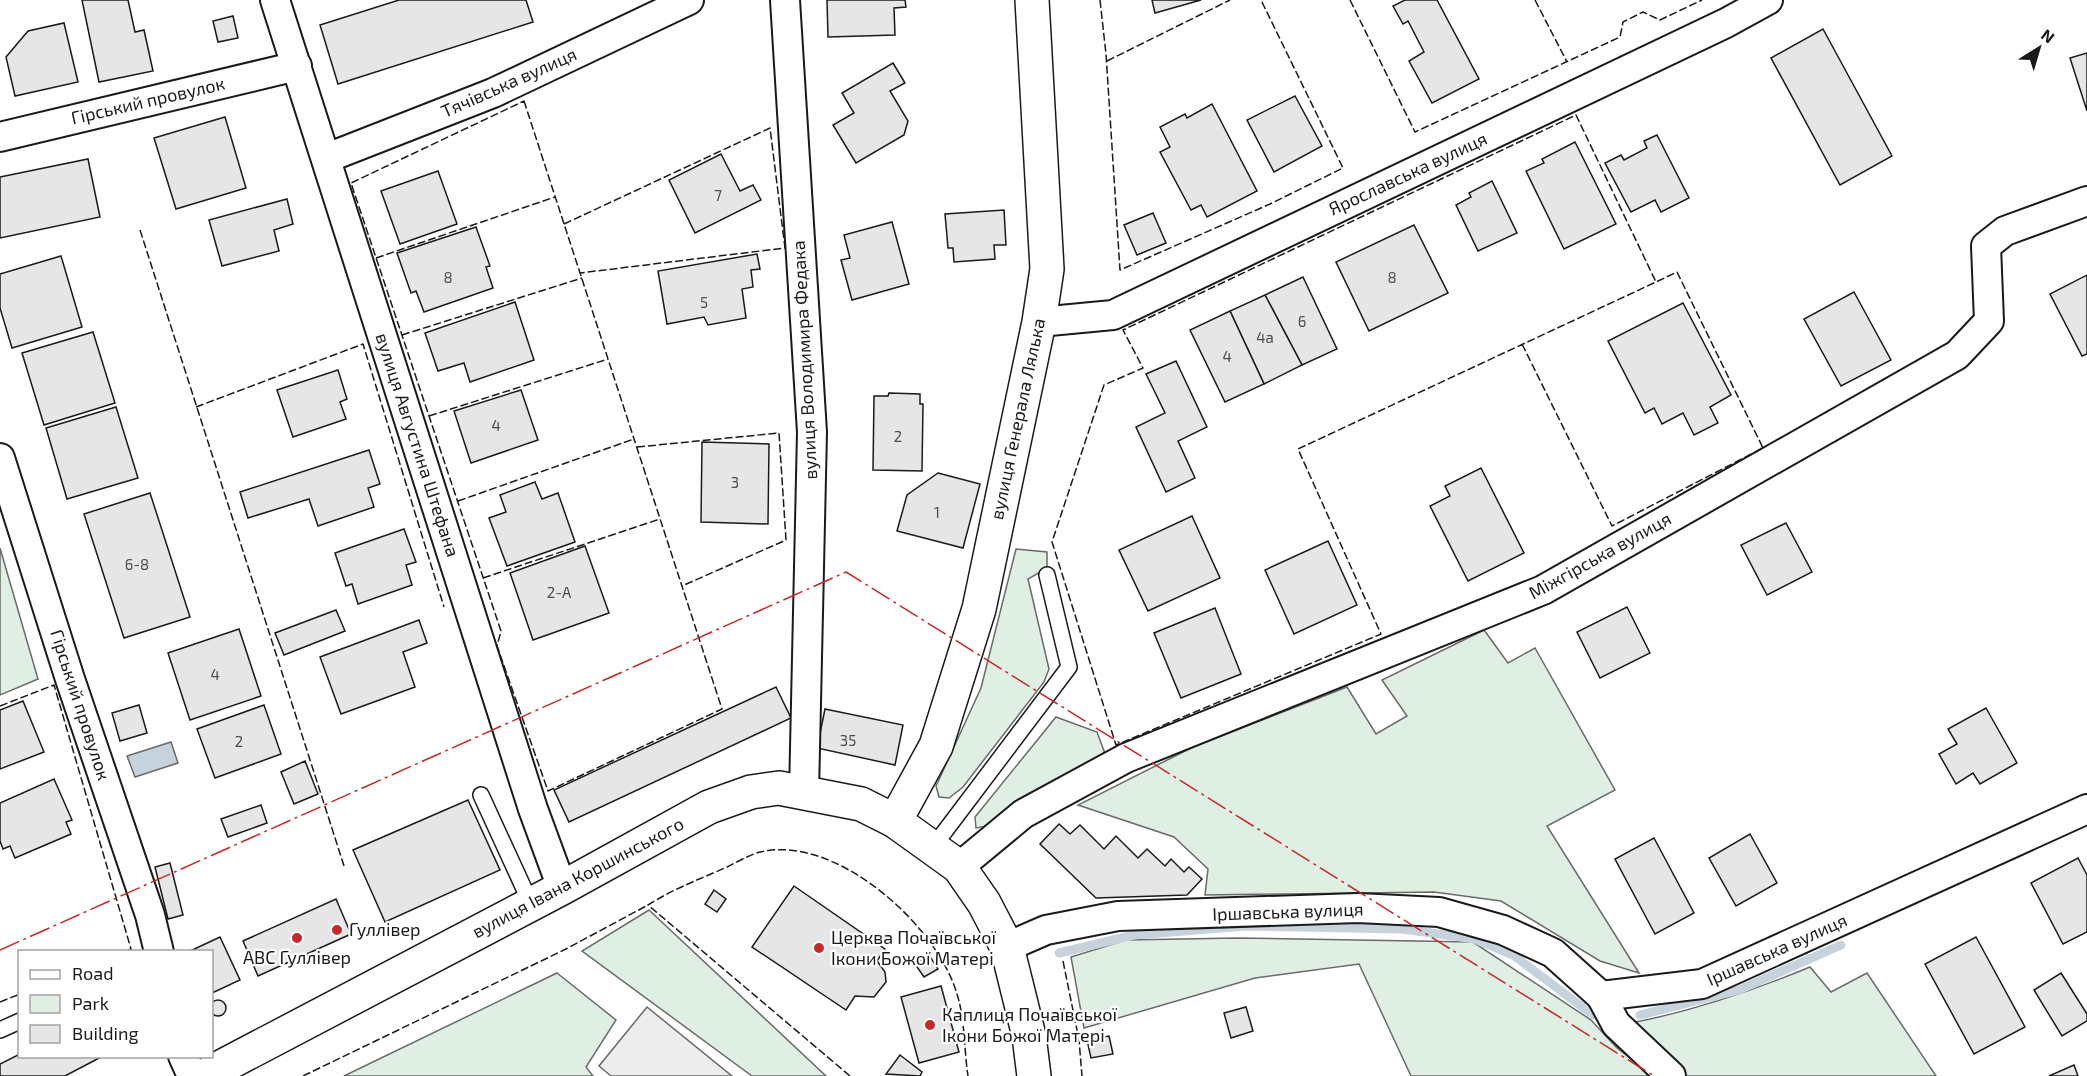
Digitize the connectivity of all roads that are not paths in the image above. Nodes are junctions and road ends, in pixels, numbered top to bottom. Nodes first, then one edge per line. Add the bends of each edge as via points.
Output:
1 (275, 0) edge
2 (689, 0) edge
3 (785, 0) edge
4 (1032, 0) edge
5 (1768, 0) edge
6 (297, 66) junction
7 (0, 137) edge
8 (327, 158) junction
9 (2087, 201) edge
10 (1039, 322) junction
11 (0, 458) edge
12 (1047, 575) dead end
13 (804, 793) junction
14 (481, 795) dead end
15 (2087, 809) edge
16 (895, 821) junction
17 (933, 847) junction
18 (959, 867) junction
19 (562, 888) junction
20 (531, 904) junction
21 (1007, 946) junction
22 (159, 950) edge
23 (1601, 996) junction
24 (18, 1022) edge
25 (0, 1030) edge
26 (184, 1058) edge
27 (192, 1076) edge
28 (204, 1076) edge
29 (1034, 1076) edge
30 (1671, 1076) edge

1 - 6 street, вулиця Августина Штефана
2 - 8 street, Тячівська вулиця via 493,93
3 - 13 street, вулиця Володимира Федака via 812,432
4 - 10 street, вулиця Генерала Лялька via 1047,269
5 - 10 street, Ярославська вулиця via 1113,315
6 - 7 street, Гірський провулок
6 - 8 street, вулиця Августина Штефана
8 - 19 street, вулиця Августина Штефана via 533,809
9 - 18 street, Міжгірська вулиця via 2005,231 1986,246 1989,321 1957,355 1543,590 1125,758 1023,814
10 - 16 street, вулиця Генерала Лялька via 979,609 936,746
11 - 22 street, Гірський провулок
12 - 17 lane via 1069,667
13 - 16 street, вулиця Івана Коршинського via 861,804
13 - 19 street, вулиця Івана Коршинського via 779,788 751,792 709,807
14 - 20 lane
15 - 23 street, Іршавська вулиця via 1702,984
16 - 17 street, вулиця Івана Коршинського
17 - 18 street, вулиця Івана Коршинського
18 - 21 street, вулиця Івана Коршинського
19 - 20 street, вулиця Івана Коршинського
20 - 28 street, вулиця Івана Коршинського
21 - 23 street, Іршавська вулиця via 1046,930 1118,916 1358,908 1439,912 1503,930 1553,952
21 - 29 street, вулиця Івана Коршинського via 1029,1036
23 - 30 street via 1616,1024
24 - 25 lane
26 - 27 street

